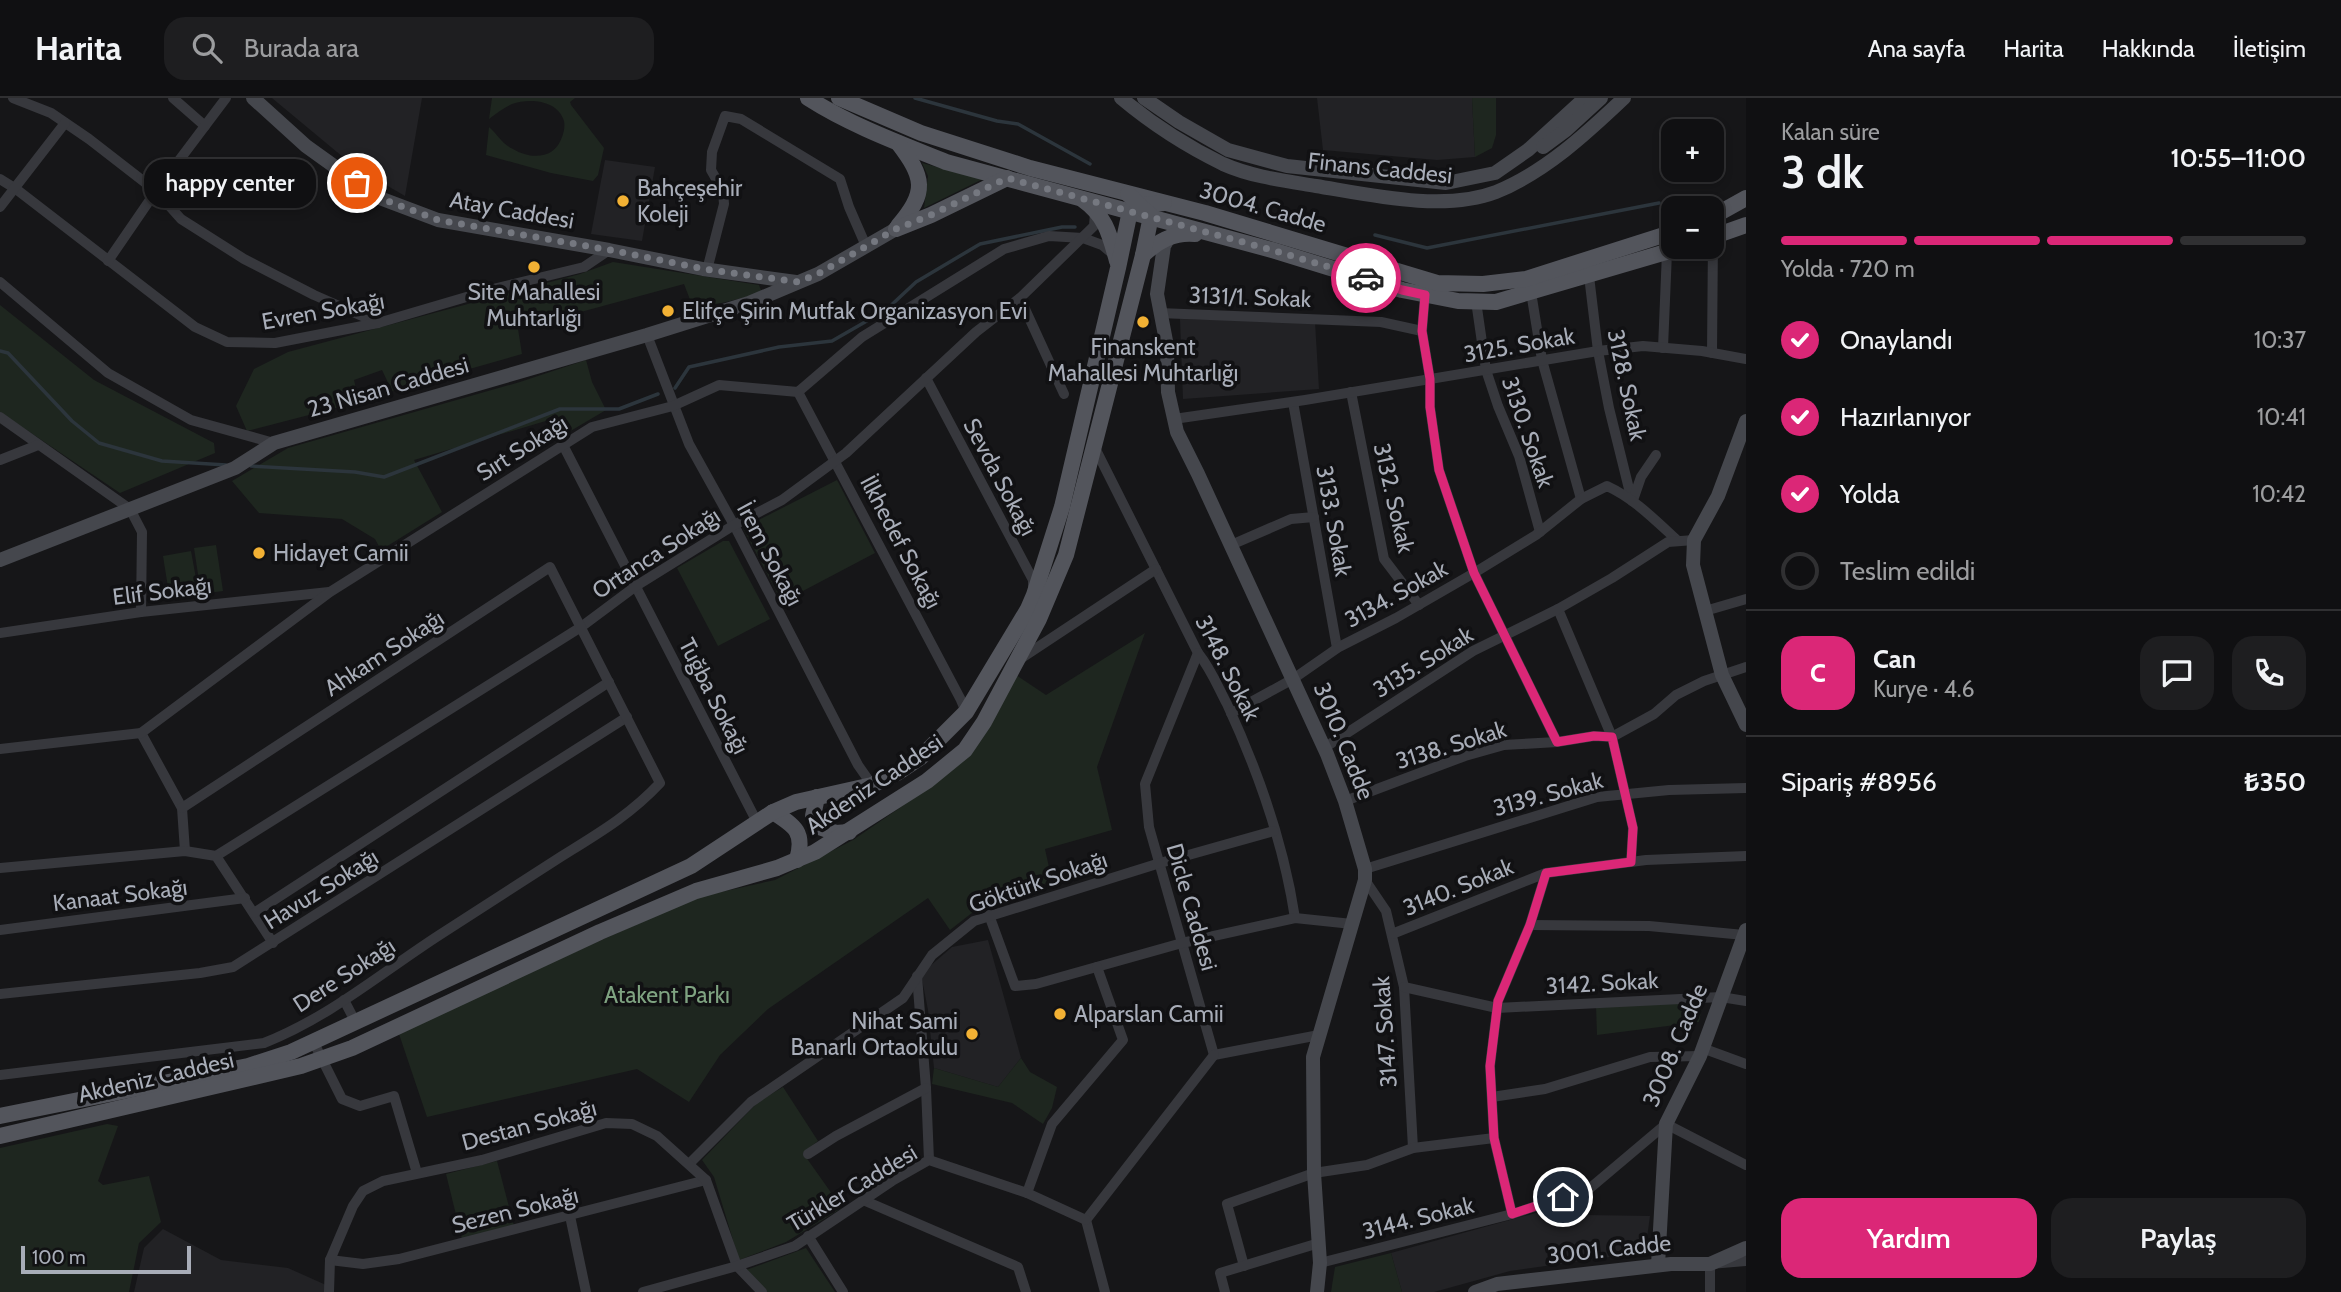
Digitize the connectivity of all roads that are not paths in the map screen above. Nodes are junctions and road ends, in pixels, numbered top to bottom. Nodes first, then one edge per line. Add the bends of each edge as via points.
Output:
1 (13, 98) edge
2 (173, 98) edge
3 (226, 98) edge
4 (253, 98) edge
5 (808, 98) edge
6 (839, 98) edge
7 (1121, 98) edge
8 (1144, 98) edge
9 (1585, 98) edge
10 (1601, 98) edge
11 (1624, 98) edge
12 (65, 123) junction
13 (205, 127) junction
14 (898, 143) junction
15 (1495, 173) junction
16 (1007, 178) junction
17 (0, 179) edge
18 (13, 187) junction
19 (156, 191) junction
20 (1072, 194) junction
21 (1128, 194) junction
22 (1746, 198) edge
23 (1164, 203) junction
24 (0, 206) edge
25 (1094, 207) junction
26 (1724, 210) edge
27 (1140, 211) junction
28 (1746, 225) edge
29 (896, 229) junction
30 (1724, 233) edge
31 (1219, 236) junction
32 (1661, 236) edge
33 (1169, 237) junction
34 (1083, 238) junction
35 (584, 246) junction
36 (866, 246) junction
37 (610, 250) junction
38 (1661, 253) edge
39 (1143, 255) junction
40 (1674, 259) edge
41 (1712, 259) edge
42 (108, 261) junction
43 (1117, 261) junction
44 (584, 267) junction
45 (707, 270) junction
46 (1589, 276) junction
47 (0, 282) edge
48 (798, 282) junction
49 (1531, 292) junction
50 (1425, 295) junction
51 (1020, 298) junction
52 (1476, 301) junction
53 (1159, 313) junction
54 (378, 323) junction
55 (1422, 331) junction
56 (646, 335) junction
57 (1663, 348) junction
58 (1598, 351) junction
59 (1712, 353) junction
60 (1746, 359) edge
61 (1542, 360) junction
62 (1486, 370) junction
63 (926, 378) junction
64 (1430, 379) junction
65 (798, 392) junction
66 (1351, 392) junction
67 (1064, 394) dead end
68 (1293, 402) junction
69 (673, 406) junction
70 (0, 417) edge
71 (1174, 419) junction
72 (1746, 421) edge
73 (274, 443) junction
74 (38, 445) junction
75 (563, 446) junction
76 (1094, 447) junction
77 (1656, 455) dead end
78 (0, 460) edge
79 (836, 460) junction
80 (1581, 499) junction
81 (1632, 501) junction
82 (130, 509) junction
83 (1314, 517) junction
84 (734, 525) junction
85 (1540, 532) junction
86 (1694, 540) junction
87 (1678, 541) junction
88 (1231, 545) junction
89 (0, 560) edge
90 (1156, 569) junction
91 (1474, 573) junction
92 (636, 586) junction
93 (330, 592) junction
94 (1034, 595) junction
95 (1746, 599) edge
96 (1419, 604) junction
97 (1558, 609) junction
98 (1705, 611) junction
99 (141, 612) junction
100 (581, 627) junction
101 (0, 633) edge
102 (1506, 635) junction
103 (1337, 648) junction
104 (1198, 653) junction
105 (1020, 659) junction
106 (1746, 667) edge
107 (1722, 675) junction
108 (1293, 679) junction
109 (609, 682) junction
110 (965, 712) junction
111 (1231, 713) junction
112 (627, 717) junction
113 (1746, 725) edge
114 (141, 733) junction
115 (1612, 737) junction
116 (1557, 742) junction
117 (1324, 748) junction
118 (0, 749) edge
119 (872, 785) junction
120 (1746, 788) edge
121 (1626, 794) junction
122 (817, 797) junction
123 (1345, 801) junction
124 (182, 808) junction
125 (773, 812) junction
126 (758, 824) junction
127 (1274, 831) junction
128 (849, 832) junction
129 (185, 851) junction
130 (216, 856) junction
131 (1746, 856) edge
132 (797, 860) junction
133 (1631, 862) junction
134 (1160, 863) junction
135 (0, 868) edge
136 (1546, 873) junction
137 (1365, 874) junction
138 (245, 898) junction
139 (254, 913) junction
140 (989, 915) junction
141 (1295, 918) junction
142 (1352, 924) junction
143 (1530, 925) junction
144 (0, 930) edge
145 (1745, 932) edge
146 (1392, 934) junction
147 (273, 943) junction
148 (1182, 943) junction
149 (1097, 967) junction
150 (917, 976) junction
151 (1404, 987) junction
152 (0, 994) edge
153 (1721, 997) junction
154 (344, 999) junction
155 (1746, 1002) edge
156 (1497, 1008) junction
157 (355, 1021) junction
158 (1319, 1035) junction
159 (313, 1041) junction
160 (1701, 1052) junction
161 (1214, 1055) junction
162 (321, 1059) junction
163 (1746, 1064) edge
164 (0, 1075) edge
165 (926, 1088) junction
166 (1492, 1097) junction
167 (0, 1116) edge
168 (1666, 1124) junction
169 (0, 1136) edge
170 (1494, 1138) junction
171 (1413, 1147) junction
172 (808, 1154) dead end
173 (929, 1160) junction
174 (689, 1164) junction
175 (1746, 1165) edge
176 (417, 1173) junction
177 (1314, 1173) junction
178 (706, 1180) junction
179 (1027, 1192) junction
180 (863, 1200) junction
181 (1512, 1214) junction
182 (570, 1216) junction
183 (1086, 1220) junction
184 (808, 1236) junction
185 (1319, 1243) junction
186 (1746, 1248) edge
187 (330, 1261) junction
188 (1746, 1261) edge
189 (1320, 1263) junction
190 (1710, 1264) junction
191 (1658, 1265) junction
192 (737, 1266) junction
193 (1244, 1266) junction
194 (1317, 1289) edge
195 (329, 1292) edge
196 (586, 1292) edge
197 (643, 1292) edge
198 (762, 1292) edge
199 (843, 1292) edge
200 (1026, 1292) edge
201 (1105, 1292) edge
202 (1225, 1292) edge
203 (1475, 1292) edge
204 (1710, 1292) edge

1 - 12 street
2 - 13 street
3 - 13 street
4 - 35 street, Atay Caddesi via 306,146 377,197 438,220
5 - 14 main road
6 - 21 main road, 3004. Cadde via 920,132
7 - 11 street, Finans Caddesi via 1155,126 1225,165 1270,178 1428,201 1464,200 1496,192 1551,162
8 - 15 street, Finans Caddesi via 1228,150 1287,166 1446,184
9 - 15 street, Finans Caddesi
10 - 15 street, Finans Caddesi via 1525,160
12 - 18 street
12 - 19 street
13 - 19 street
14 - 16 main road
14 - 29 main road via 913,164 919,183 918,199
16 - 20 main road
16 - 29 main road
17 - 18 street, Evren Sokağı
18 - 24 street
18 - 42 street, Evren Sokağı
19 - 42 street
19 - 54 street via 181,219 244,259
20 - 25 main road
20 - 27 main road
21 - 23 main road, 3004. Cadde
21 - 27 main road
22 - 26 main road
23 - 27 main road
23 - 32 main road, 3004. Cadde via 1437,282 1483,285 1526,279
25 - 34 street via 1094,226
25 - 43 main road via 1109,228
27 - 31 main road
27 - 39 main road, Akdeniz Caddesi
27 - 43 main road, Akdeniz Caddesi
28 - 30 main road
29 - 36 street, 23 Nisan Caddesi
31 - 33 main road via 1184,233
31 - 50 main road
33 - 39 main road
33 - 53 street, 3010. Cadde via 1158,285
34 - 43 street via 1102,244
34 - 51 street, Ortanca Sokağı
34 - 65 street via 1048,236 1004,249 862,337
35 - 37 street, Atay Caddesi
35 - 44 street
36 - 45 street via 840,179 741,119 726,116 712,152 712,170 724,204
36 - 48 street, 23 Nisan Caddesi
37 - 44 street, Evren Sokağı
37 - 45 street, Atay Caddesi
38 - 46 main road
39 - 76 main road, Akdeniz Caddesi
40 - 57 street
41 - 59 street
42 - 54 street, Evren Sokağı via 195,327 227,342 275,343
43 - 94 main road, Akdeniz Caddesi via 1062,507
44 - 54 street, Evren Sokağı
45 - 48 street, Atay Caddesi
46 - 49 main road
46 - 58 street, 3128. Sokak
47 - 73 street via 108,373 191,420
48 - 56 street, 23 Nisan Caddesi via 749,303
49 - 52 main road via 1496,302
49 - 61 street
50 - 52 main road
50 - 55 street
51 - 63 street, Ortanca Sokağı
51 - 67 street
52 - 62 street, 3130. Sokak
53 - 55 street, 3131/1. Sokak via 1381,322
53 - 71 street, 3010. Cadde
55 - 64 street
56 - 69 street, İrem Sokağı
56 - 73 street, 23 Nisan Caddesi
57 - 58 street, 3125. Sokak
57 - 59 street, 3125. Sokak
58 - 61 street, 3125. Sokak
58 - 81 street, 3128. Sokak
59 - 60 street, 3125. Sokak
61 - 62 street, 3125. Sokak
61 - 80 street
62 - 64 street, 3125. Sokak
62 - 85 street, 3130. Sokak via 1519,456
63 - 79 street, Ortanca Sokağı
63 - 94 street, Sevda Sokağı via 1033,580
64 - 66 street, 3125. Sokak
64 - 91 street via 1439,470
65 - 69 street, Sırt Sokağı via 719,385
65 - 79 street, İlkhedef Sokağı
66 - 68 street, 3125. Sokak
66 - 96 street, 3132. Sokak via 1384,559
68 - 71 street, 3125. Sokak
68 - 83 street, 3133. Sokak
69 - 75 street, Sırt Sokağı via 592,427
69 - 84 street, İrem Sokağı
70 - 74 street
71 - 88 street, 3010. Cadde
72 - 86 street via 1718,496
73 - 82 street, 23 Nisan Caddesi via 236,468
74 - 78 street
74 - 82 street
75 - 92 street, Tuğba Sokağı
75 - 93 street, Sırt Sokağı
76 - 90 street, 3148. Sokak
76 - 105 main road, Akdeniz Caddesi via 1066,555
77 - 81 street via 1640,477
79 - 84 street, Ortanca Sokağı via 782,500
79 - 110 street, İlkhedef Sokağı
80 - 81 street, 3134. Sokak via 1607,486
80 - 85 street, 3134. Sokak
81 - 87 street, 3134. Sokak
82 - 89 street, 23 Nisan Caddesi
82 - 99 street via 142,532
83 - 88 street via 1290,519
83 - 103 street, 3133. Sokak
84 - 92 street, Ortanca Sokağı
84 - 119 street, İrem Sokağı
85 - 91 street, 3134. Sokak
86 - 87 street, 3135. Sokak
86 - 98 street via 1693,565
87 - 97 street, 3135. Sokak via 1668,542
88 - 108 street, 3010. Cadde
90 - 104 street, 3148. Sokak
90 - 105 street
91 - 96 street, 3134. Sokak
91 - 102 street
92 - 100 street, Ortanca Sokağı
92 - 126 street, Tuğba Sokağı
93 - 99 street, Elif Sokağı
93 - 114 street, Sırt Sokağı
94 - 110 main road, Akdeniz Caddesi
95 - 98 street
96 - 103 street, 3134. Sokak
97 - 102 street, 3135. Sokak
97 - 115 street
98 - 107 street
99 - 101 street, Elif Sokağı
100 - 109 street
100 - 124 street, Ahkam Sokağı via 550,567
100 - 130 street, Ortanca Sokağı
102 - 116 street
102 - 117 street, 3135. Sokak via 1424,681
103 - 108 street, 3134. Sokak
104 - 111 street, 3148. Sokak
104 - 134 street, Dicle Caddesi via 1145,784 1149,827
105 - 128 main road, Akdeniz Caddesi via 965,750
106 - 107 street, 3138. Sokak
107 - 113 street
107 - 115 street, 3138. Sokak via 1676,695 1654,714
108 - 111 street, 3134. Sokak
108 - 117 street, 3010. Cadde
109 - 112 street
109 - 139 street
110 - 119 main road, Akdeniz Caddesi via 921,757
111 - 127 street, 3148. Sokak
112 - 147 street, Havuz Sokağı
112 - 154 street, Dere Sokağı via 660,783 638,806
114 - 118 street
114 - 124 street
115 - 116 street, 3138. Sokak
115 - 121 street
116 - 123 street, 3138. Sokak via 1504,745
117 - 123 street, 3010. Cadde
119 - 122 main road, Akdeniz Caddesi
120 - 121 street, 3139. Sokak
121 - 133 street via 1633,828
121 - 137 street, 3139. Sokak via 1597,797
122 - 125 main road, Akdeniz Caddesi
122 - 128 main road via 813,816 819,827
123 - 137 street, 3010. Cadde
124 - 129 street
125 - 126 main road, Akdeniz Caddesi
125 - 132 main road via 794,826 801,846
126 - 157 main road, Akdeniz Caddesi via 691,866
127 - 134 street, Göktürk Sokağı
127 - 141 street, 3148. Sokak
128 - 132 main road, Akdeniz Caddesi
129 - 130 street
129 - 135 street
130 - 138 street
131 - 133 street, 3140. Sokak
132 - 162 main road, Akdeniz Caddesi via 696,891
133 - 136 street, 3140. Sokak
134 - 140 street, Göktürk Sokağı
134 - 148 street, Dicle Caddesi
136 - 143 street
136 - 146 street, 3140. Sokak
137 - 142 street
137 - 146 street, 3147. Sokak via 1386,911
138 - 139 street
138 - 144 street, Kanaat Sokağı
139 - 147 street
140 - 149 street via 1015,986
140 - 150 street, Göktürk Sokağı via 951,938
141 - 142 street
141 - 148 street
142 - 158 street
143 - 145 street
143 - 156 street
145 - 153 street, 3008. Cadde
146 - 151 street, 3147. Sokak
147 - 152 street, Havuz Sokağı via 233,967
148 - 149 street
148 - 161 street, Dicle Caddesi
149 - 179 street via 1123,1040 1052,1124
150 - 165 street
150 - 174 street, Göktürk Sokağı via 903,998 751,1102
151 - 156 street, 3142. Sokak
151 - 171 street, 3147. Sokak
153 - 155 street, 3142. Sokak
153 - 156 street, 3142. Sokak
153 - 160 street, 3008. Cadde
154 - 157 street
154 - 164 street, Dere Sokağı via 321,1016 264,1042
156 - 166 street via 1490,1066
157 - 159 main road, Akdeniz Caddesi
158 - 161 street
158 - 177 street via 1313,1057
159 - 162 street
159 - 167 main road, Akdeniz Caddesi via 248,1066
160 - 163 street
160 - 166 street via 1650,1057 1545,1089
160 - 168 street, 3008. Cadde
161 - 183 street
162 - 169 main road, Akdeniz Caddesi
162 - 176 street via 342,1099 360,1106 394,1096
165 - 172 street
165 - 173 street
166 - 170 street
168 - 175 street
168 - 181 street, 3144. Sokak via 1589,1189
168 - 191 street, 3008. Cadde
170 - 171 street
170 - 181 street
171 - 177 street via 1367,1165
173 - 179 street, Türkler Caddesi
173 - 180 street, Türkler Caddesi
174 - 176 street, Destan Sokağı via 657,1136 632,1124 606,1123 482,1160
174 - 178 street, Destan Sokağı
176 - 187 street, Destan Sokağı via 363,1191
177 - 185 street
177 - 193 street via 1227,1204
178 - 182 street, Sezen Sokağı
178 - 192 street, Destan Sokağı
179 - 183 street, Türkler Caddesi
180 - 184 street, Türkler Caddesi
180 - 200 street via 1018,1267
181 - 189 street, 3144. Sokak
182 - 187 street, Sezen Sokağı via 399,1259 363,1264
182 - 196 street
183 - 201 street
184 - 192 street, Türkler Caddesi via 795,1246
184 - 199 street
185 - 189 street
185 - 193 street
186 - 190 street, 3001. Cadde
187 - 195 street, Destan Sokağı
188 - 190 street
189 - 194 street
190 - 191 street, 3001. Cadde
190 - 204 street
191 - 203 street, 3001. Cadde via 1497,1284
192 - 197 street, Türkler Caddesi
192 - 198 street
193 - 202 street via 1220,1273

